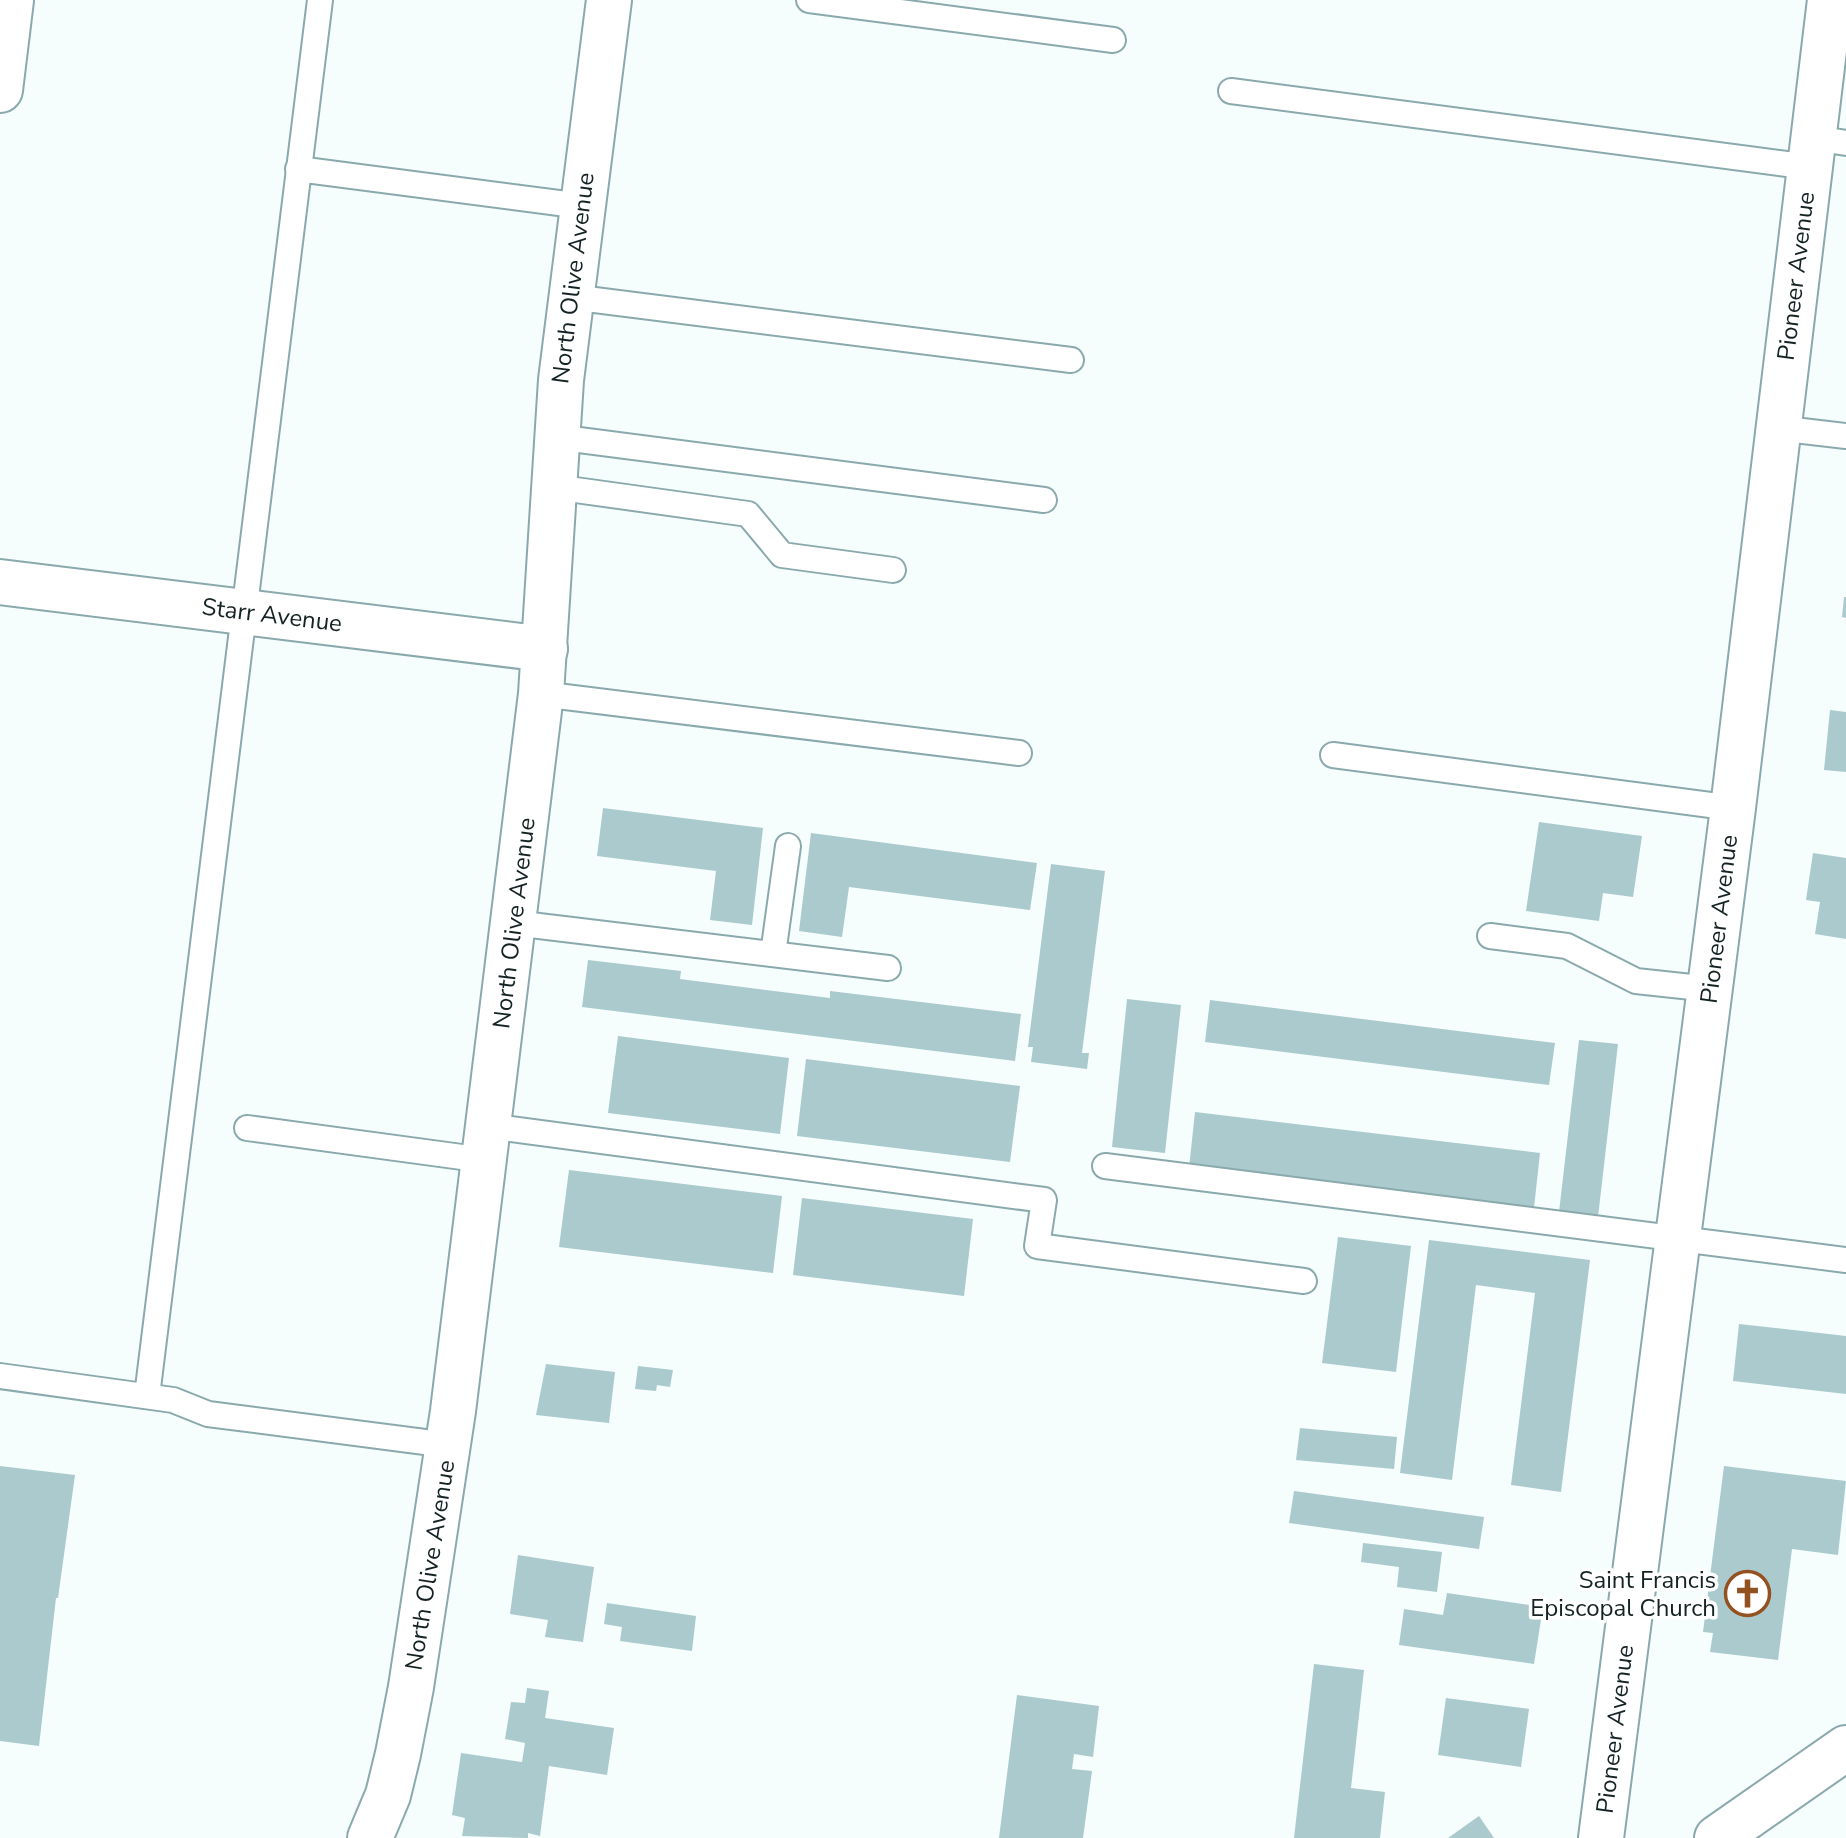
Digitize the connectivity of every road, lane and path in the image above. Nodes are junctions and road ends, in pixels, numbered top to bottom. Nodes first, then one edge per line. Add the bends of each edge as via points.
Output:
1 (11, 0) edge
2 (320, 0) edge
3 (609, 0) edge
4 (809, 0) edge
5 (1830, 0) edge
6 (1113, 40) dead end
7 (0, 90) edge
8 (1231, 91) dead end
9 (1823, 149) edge
10 (298, 169) junction
11 (582, 206) junction
12 (571, 297) junction
13 (1071, 360) dead end
14 (1777, 428) junction
15 (1846, 436) edge
16 (556, 437) junction
17 (554, 487) junction
18 (1044, 500) dead end
19 (893, 570) dead end
20 (0, 582) edge
21 (244, 611) junction
22 (545, 649) junction
23 (541, 694) junction
24 (1019, 753) dead end
25 (1333, 755) dead end
26 (1733, 808) junction
27 (788, 846) dead end
28 (514, 923) junction
29 (1490, 936) dead end
30 (773, 954) junction
31 (888, 968) dead end
32 (1710, 989) junction
33 (247, 1128) dead end
34 (486, 1143) junction
35 (1105, 1166) dead end
36 (1677, 1240) junction
37 (1846, 1260) edge
38 (1304, 1281) dead end
39 (0, 1376) edge
40 (147, 1396) junction
41 (448, 1445) junction
42 (1846, 1748) edge
43 (370, 1838) edge
44 (1601, 1838) edge
45 (1717, 1838) edge

1 - 7 street
2 - 10 lane
3 - 11 street, North Olive Avenue
4 - 6 lane
5 - 9 street, Pioneer Avenue
8 - 9 lane
9 - 14 street, Pioneer Avenue
10 - 11 lane
10 - 21 lane
11 - 12 street, North Olive Avenue
12 - 13 lane
12 - 16 street, North Olive Avenue
14 - 15 lane
14 - 26 street, Pioneer Avenue
16 - 17 street, North Olive Avenue
16 - 18 lane
17 - 19 lane via 748,514 782,555
17 - 22 street, North Olive Avenue
20 - 21 street, Starr Avenue
21 - 22 street, Starr Avenue
21 - 40 lane
22 - 23 street, North Olive Avenue
23 - 24 lane
23 - 28 street, North Olive Avenue
25 - 26 lane
26 - 32 street, Pioneer Avenue
27 - 30 lane
28 - 30 lane
28 - 34 street, North Olive Avenue
29 - 32 lane via 1567,946 1636,981
30 - 31 lane
32 - 36 street, Pioneer Avenue
33 - 34 lane
34 - 38 lane via 1044,1200 1037,1246
34 - 41 street, North Olive Avenue
35 - 36 lane
36 - 37 lane
36 - 44 street, Pioneer Avenue
39 - 40 lane
40 - 41 lane via 208,1414
41 - 43 street, North Olive Avenue via 398,1754
42 - 45 street

